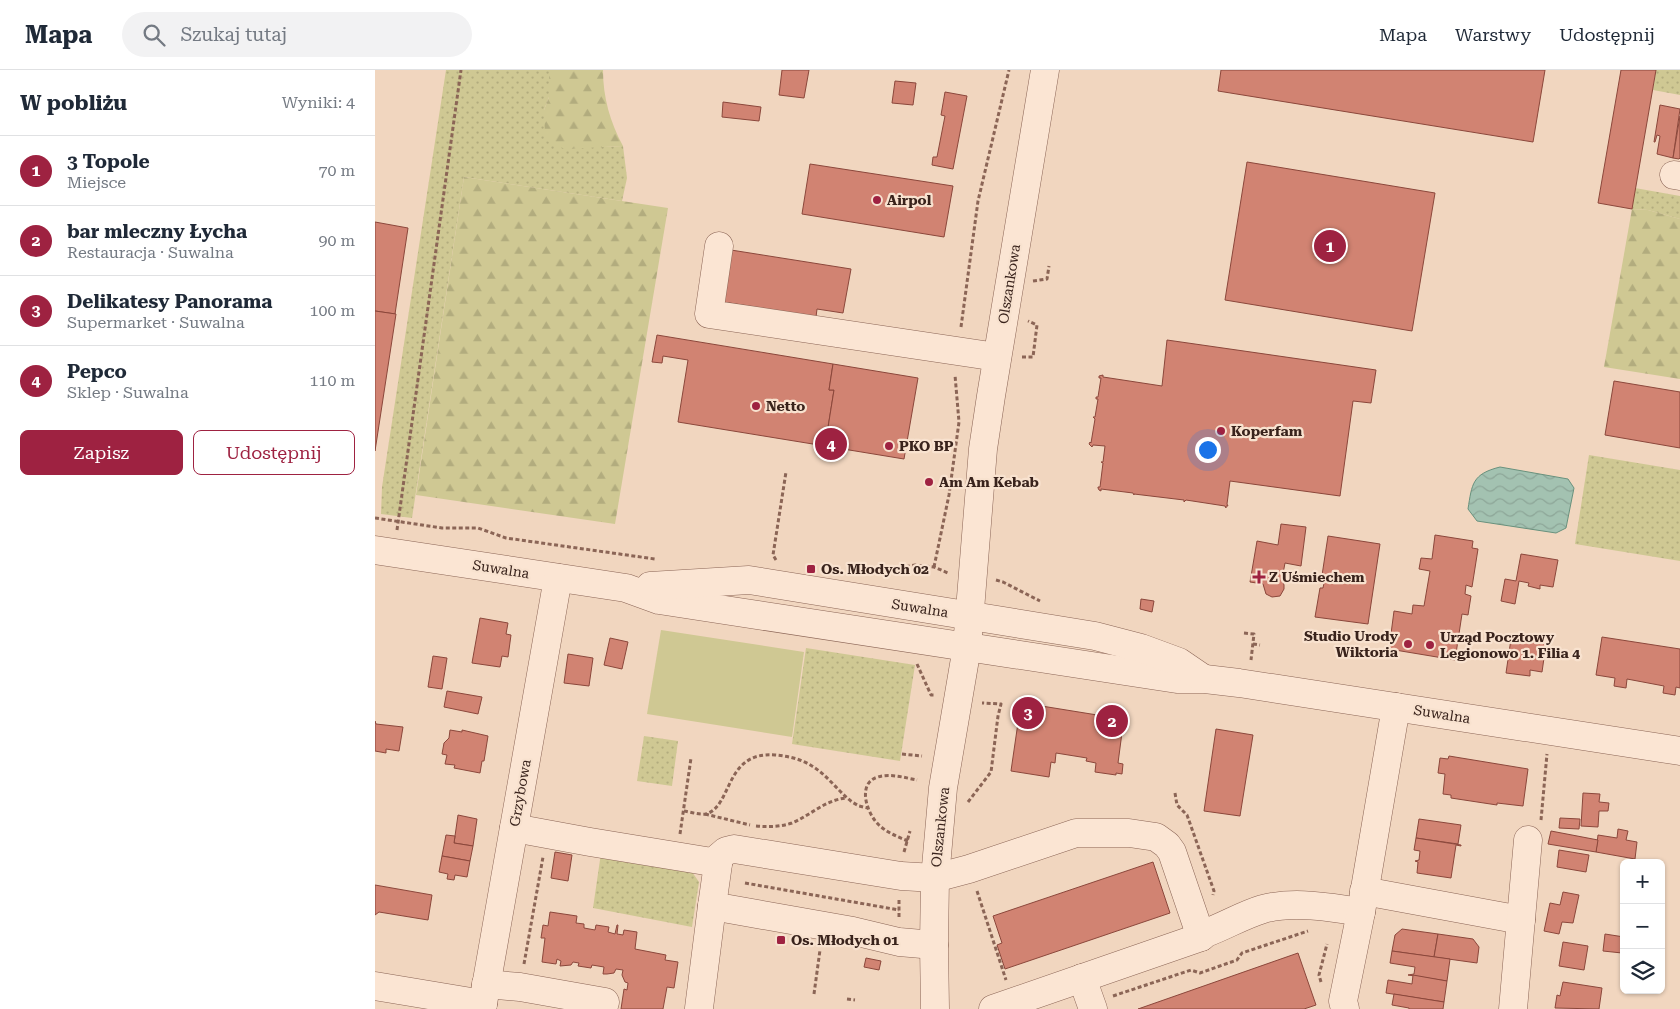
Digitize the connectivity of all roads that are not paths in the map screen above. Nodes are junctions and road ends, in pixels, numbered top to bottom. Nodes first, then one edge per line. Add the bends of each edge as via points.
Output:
1 (1045, 70) edge
2 (719, 246) dead end
3 (997, 357) junction
4 (375, 550) edge
5 (558, 578) junction
6 (626, 588) junction
7 (970, 616) junction
8 (967, 647) junction
9 (1205, 679) junction
10 (1396, 707) junction
11 (1680, 751) edge
12 (514, 828) junction
13 (1528, 840) road end
14 (718, 863) junction
15 (935, 878) junction
16 (1363, 902) junction
17 (712, 906) junction
18 (1521, 920) junction
19 (1201, 937) junction
20 (933, 945) junction
21 (1082, 978) junction
22 (375, 986) edge
23 (484, 999) edge
24 (1104, 1002) edge
25 (699, 1008) edge
26 (603, 1009) edge
27 (935, 1009) edge
28 (993, 1009) edge
29 (1345, 1009) edge
30 (1513, 1009) edge

1 - 3 street, Olszankowa
2 - 3 street via 709,314
3 - 7 street, Olszankowa via 983,449
4 - 5 street, Suwalna
5 - 6 street, Suwalna
5 - 12 street, Grzybowa
6 - 7 street, Suwalna via 749,580
6 - 8 street, Suwalna via 659,600
7 - 8 street, Olszankowa
7 - 9 street, Suwalna via 1095,636 1141,648 1179,662
8 - 9 street, Suwalna via 1177,679
8 - 15 street, Olszankowa via 943,788
9 - 10 street, Suwalna
10 - 11 street, Suwalna
10 - 16 street
12 - 14 street
12 - 23 street, Grzybowa
13 - 18 street
14 - 15 street via 722,854 734,849 901,876
14 - 17 street
15 - 19 street via 1076,833 1129,833 1156,837 1172,852
15 - 20 street, Olszankowa
16 - 18 street
16 - 19 street via 1341,909 1293,905 1262,909
16 - 29 street via 1343,1001
17 - 20 street via 899,942
17 - 25 street
18 - 30 street
19 - 21 street
20 - 27 street, Olszankowa
21 - 24 street
21 - 28 street
22 - 23 street
23 - 26 street via 520,987 605,1002

